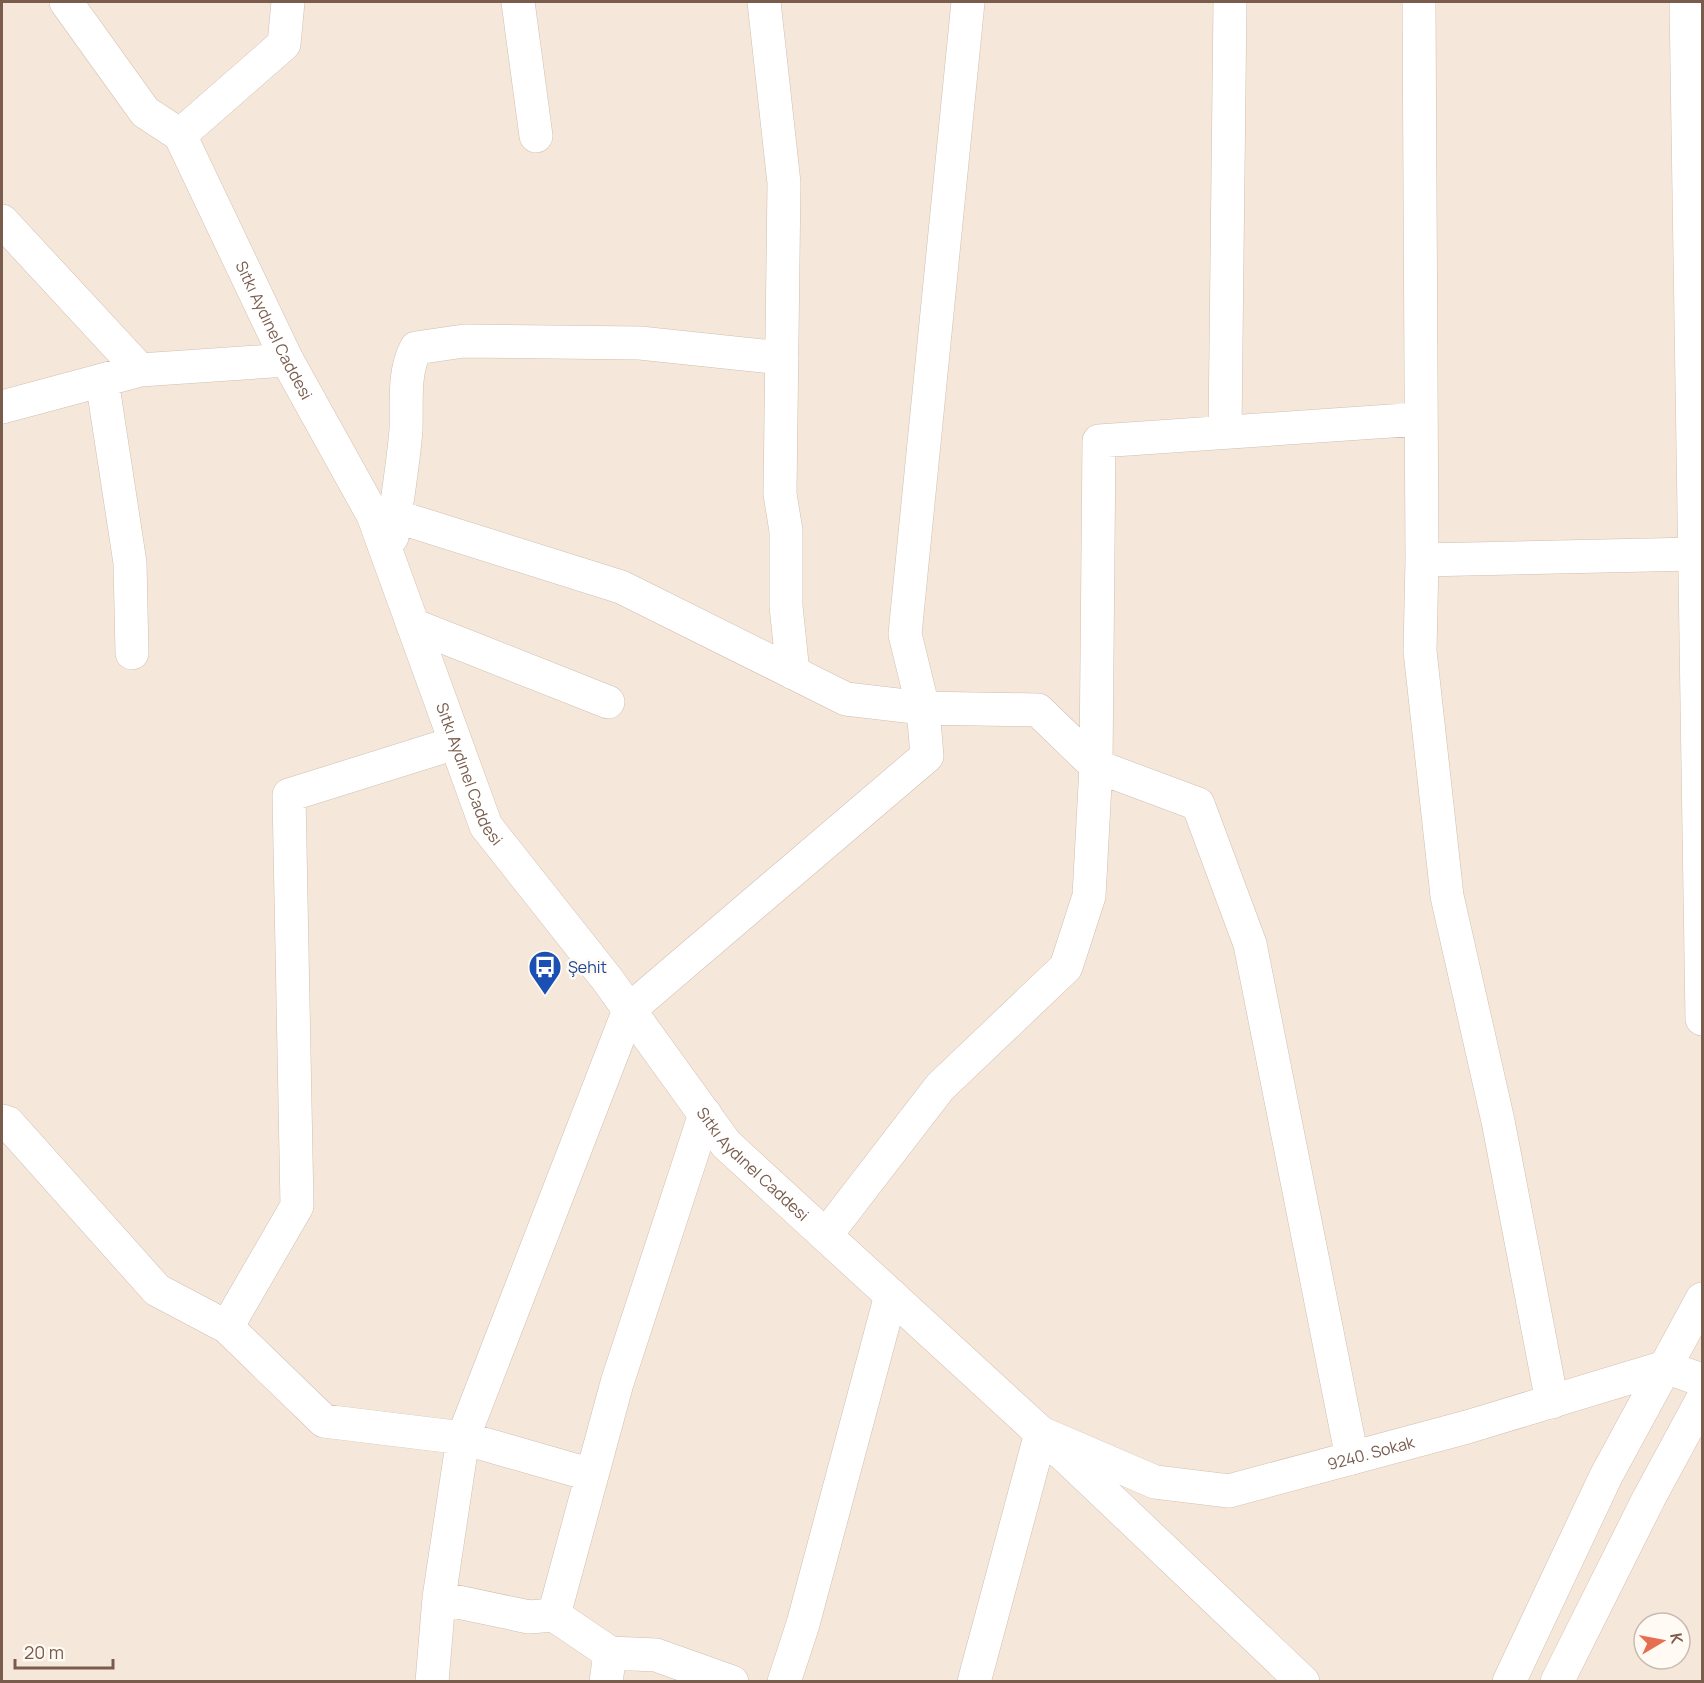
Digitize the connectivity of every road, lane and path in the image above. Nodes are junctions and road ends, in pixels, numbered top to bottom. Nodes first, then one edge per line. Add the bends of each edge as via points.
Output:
1 (66, 2) edge
2 (288, 2) edge
3 (518, 2) edge
4 (764, 2) edge
5 (968, 2) edge
6 (1230, 2) edge
7 (1419, 2) edge
8 (1686, 2) edge
9 (180, 135) junction
10 (536, 136) dead end
11 (2, 221) edge
12 (782, 358) junction
13 (287, 360) junction
14 (140, 370) junction
15 (102, 380) junction
16 (2, 407) edge
17 (1420, 419) junction
18 (1225, 431) junction
19 (394, 516) junction
20 (1695, 554) junction
21 (388, 559) junction
22 (1422, 560) junction
23 (413, 625) junction
24 (1700, 647) edge
25 (132, 653) dead end
26 (793, 673) junction
27 (608, 702) dead end
28 (923, 708) junction
29 (455, 743) junction
30 (1096, 766) junction
31 (629, 1010) junction
32 (1702, 1018) edge
33 (705, 1114) junction
34 (2, 1121) edge
35 (826, 1235) junction
36 (891, 1295) junction
37 (1702, 1299) edge
38 (228, 1327) junction
39 (1665, 1367) junction
40 (1702, 1380) edge
41 (1702, 1401) edge
42 (1552, 1402) junction
43 (1041, 1433) junction
44 (463, 1438) junction
45 (1352, 1458) junction
46 (592, 1475) junction
47 (439, 1598) junction
48 (554, 1615) junction
49 (608, 1667) edge
50 (432, 1682) edge
51 (732, 1682) edge
52 (784, 1682) edge
53 (974, 1682) edge
54 (1303, 1682) edge
55 (1509, 1682) edge
56 (1557, 1682) edge

1 - 9 street via 146,112
2 - 9 street via 284,44
3 - 10 street
4 - 12 street via 784,183
5 - 28 street via 905,633
6 - 18 street
7 - 17 street
8 - 20 street
9 - 13 street, Sıtkı Aydınel Caddesi
11 - 14 street
12 - 19 street via 640,343 464,341 416,348 406,384 406,431
12 - 26 street via 780,494 786,531 786,606
13 - 14 street
13 - 21 street, Sıtkı Aydınel Caddesi via 373,515
14 - 15 street
15 - 16 street
15 - 25 street via 130,563
17 - 18 street
17 - 22 street
18 - 30 street via 1099,441
19 - 21 street
19 - 26 street via 621,586
20 - 22 street
20 - 24 street
21 - 23 street, Sıtkı Aydınel Caddesi
22 - 42 street via 1420,651 1447,896 1498,1121
23 - 27 street
23 - 29 street, Sıtkı Aydınel Caddesi
24 - 32 street
26 - 28 street via 846,699
28 - 30 street via 1038,710
28 - 31 street via 927,756
29 - 31 street, Sıtkı Aydınel Caddesi via 486,826
29 - 38 street via 289,795 297,1206
30 - 35 street via 1089,896 1066,967 940,1087
30 - 45 street via 1198,804 1250,944
31 - 33 street, Sıtkı Aydınel Caddesi
31 - 44 street
33 - 35 street, Sıtkı Aydınel Caddesi via 726,1143
33 - 46 street via 617,1383
34 - 38 street via 8,1123 157,1290
35 - 36 street, Sıtkı Aydınel Caddesi
36 - 43 street, Sıtkı Aydınel Caddesi
36 - 52 street
37 - 39 street
38 - 44 street via 324,1421
39 - 40 street
39 - 42 street, 9240. Sokak
39 - 55 street via 1606,1476
41 - 56 street
42 - 45 street, 9240. Sokak
43 - 45 street, 9240. Sokak via 1155,1482 1229,1491
43 - 53 street
43 - 54 street, Sıtkı Aydınel Caddesi
44 - 46 street
44 - 47 street
46 - 48 street
47 - 48 street via 529,1617
47 - 50 street
48 - 49 street
49 - 51 street via 656,1655

